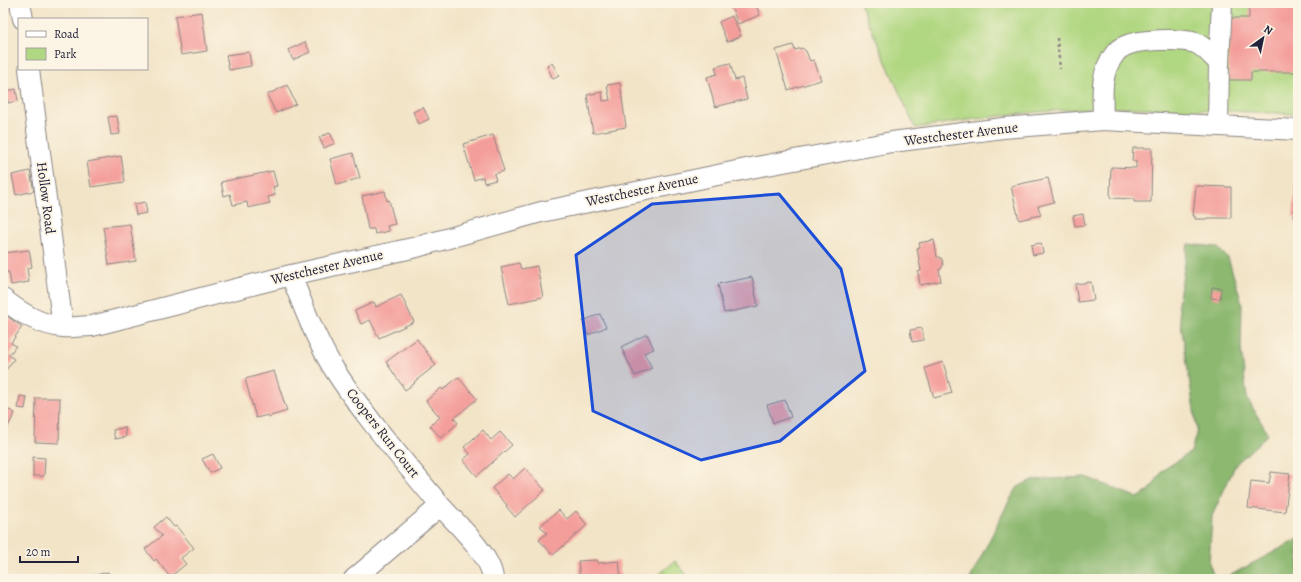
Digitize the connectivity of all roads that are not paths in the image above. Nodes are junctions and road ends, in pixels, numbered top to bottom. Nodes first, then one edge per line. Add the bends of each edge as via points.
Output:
1 (20, 3) edge
2 (1222, 3) edge
3 (23, 18) edge
4 (1219, 63) junction
5 (29, 70) edge
6 (1103, 120) junction
7 (1218, 126) junction
8 (1298, 130) edge
9 (291, 275) junction
10 (3, 300) edge
11 (63, 327) junction
12 (440, 506) junction
13 (354, 579) edge
14 (493, 579) edge

1 - 3 street
2 - 4 street
4 - 6 street via 1196,43 1180,40 1141,41 1123,46 1113,55 1105,71 1102,83
4 - 7 street
5 - 11 street, Hollow Road
6 - 7 street, Westchester Avenue
6 - 9 street, Westchester Avenue via 1003,128 892,142 751,168 541,212 417,247
7 - 8 street, Westchester Avenue
9 - 11 street, Westchester Avenue via 92,326
9 - 12 street, Coopers Run Court via 315,335 332,366
10 - 11 street, Westchester Avenue via 19,312
12 - 13 street
12 - 14 street, Coopers Run Court via 484,556

